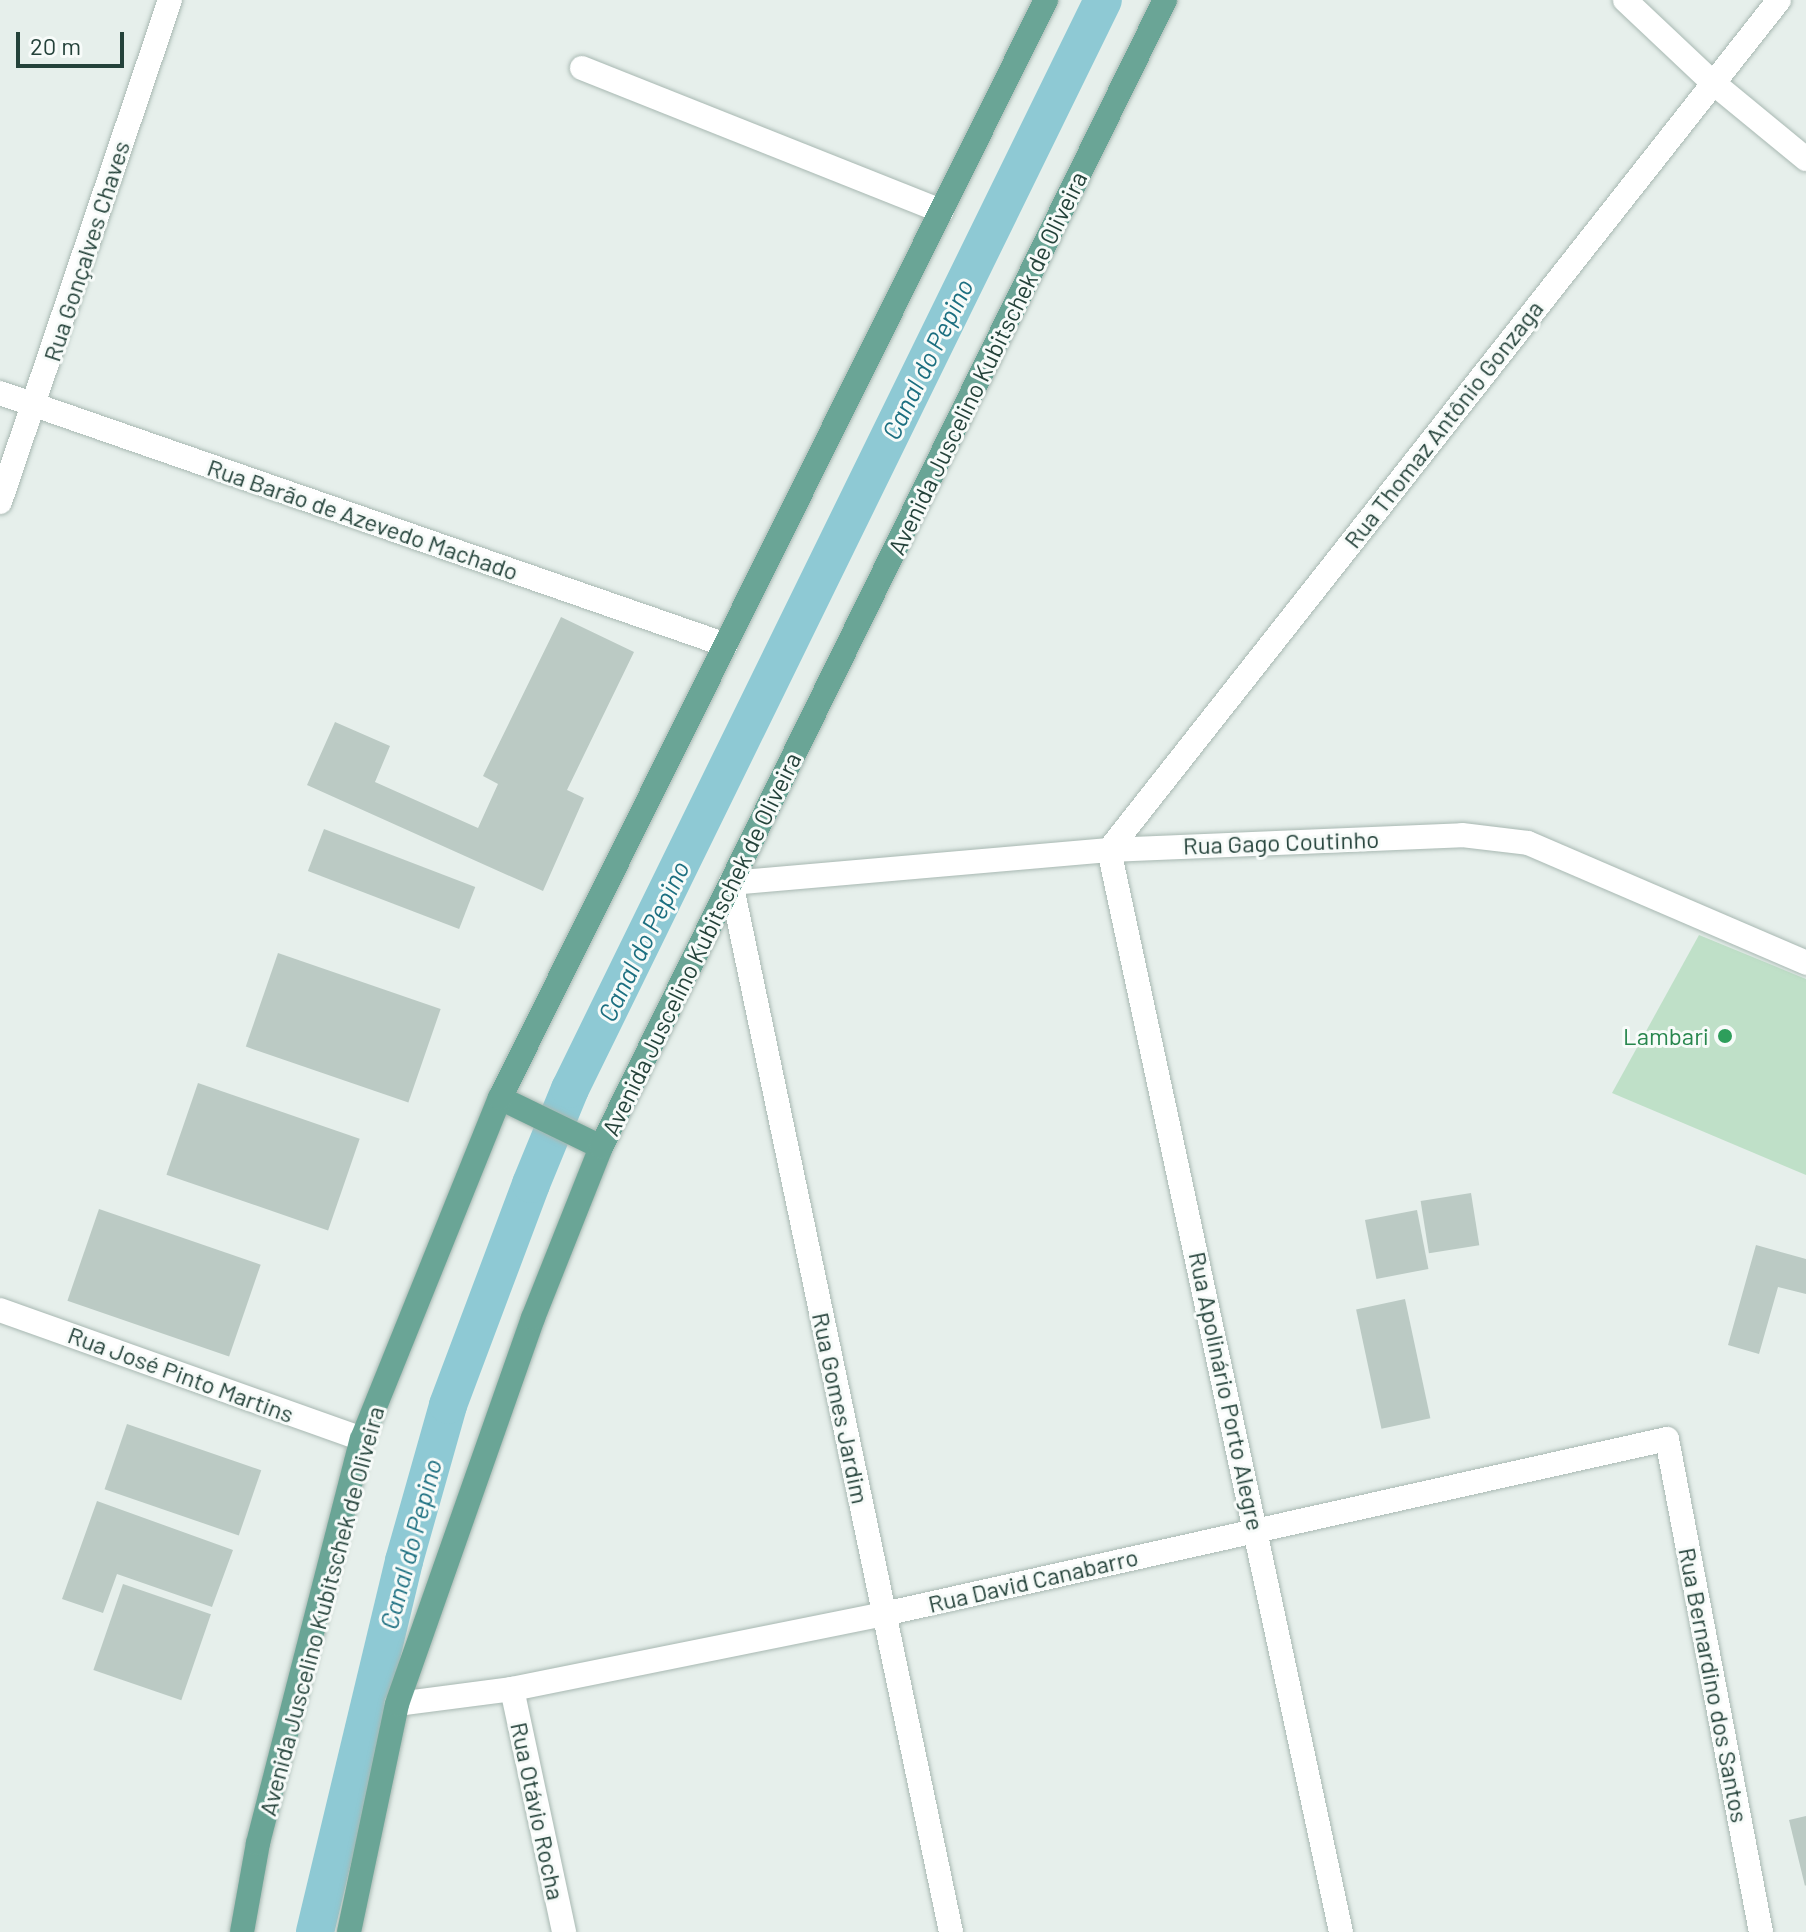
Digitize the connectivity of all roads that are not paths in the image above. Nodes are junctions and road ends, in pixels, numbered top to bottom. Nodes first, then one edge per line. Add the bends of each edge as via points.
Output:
1 (170, 0) edge
2 (1046, 0) edge
3 (1625, 0) edge
4 (1779, 0) edge
5 (1162, 1) edge
6 (582, 68) dead end
7 (1711, 81) junction
8 (1806, 159) edge
9 (942, 211) junction
10 (0, 393) edge
11 (35, 405) junction
12 (0, 502) edge
13 (726, 645) junction
14 (1109, 850) junction
15 (731, 883) junction
16 (1806, 963) edge
17 (509, 1103) junction
18 (589, 1143) junction
19 (0, 1310) edge
20 (362, 1439) junction
21 (1667, 1439) joint
22 (1257, 1528) junction
23 (884, 1614) junction
24 (512, 1689) junction
25 (397, 1704) junction
26 (242, 1932) edge
27 (349, 1932) edge
28 (564, 1932) edge
29 (951, 1932) edge
30 (1341, 1932) edge
31 (1761, 1932) edge

1 - 11 street, Rua Gonçalves Chaves
2 - 9 main road, Avenida Juscelino Kubitschek de Oliveira
3 - 7 street
4 - 7 street, Rua Thomaz Antônio Gonzaga
5 - 15 main road, Avenida Juscelino Kubitschek de Oliveira
6 - 9 street
7 - 8 street
7 - 14 street, Rua Thomaz Antônio Gonzaga
9 - 13 main road, Avenida Juscelino Kubitschek de Oliveira
10 - 11 street, Rua Barão de Azevedo Machado
11 - 12 street, Rua Gonçalves Chaves
11 - 13 street, Rua Barão de Azevedo Machado
13 - 17 main road, Avenida Juscelino Kubitschek de Oliveira
14 - 15 street, Rua Gago Coutinho
14 - 16 street, Rua Gago Coutinho via 1462,835 1528,843
14 - 22 street, Rua Apolinário Porto Alegre
15 - 18 main road, Avenida Juscelino Kubitschek de Oliveira
15 - 23 street, Rua Gomes Jardim
17 - 18 main road
17 - 20 main road, Avenida Juscelino Kubitschek de Oliveira
18 - 25 main road, Avenida Juscelino Kubitschek de Oliveira
19 - 20 street, Rua José Pinto Martins
20 - 26 main road, Avenida Juscelino Kubitschek de Oliveira via 258,1843
21 - 22 street, Rua David Canabarro
21 - 31 street, Rua Bernardino dos Santos
22 - 23 street, Rua David Canabarro
22 - 30 street, Rua Apolinário Porto Alegre
23 - 24 street, Rua David Canabarro
23 - 29 street, Rua Gomes Jardim
24 - 25 street, Rua David Canabarro
24 - 28 street, Rua Otávio Rocha
25 - 27 main road, Avenida Juscelino Kubitschek de Oliveira

